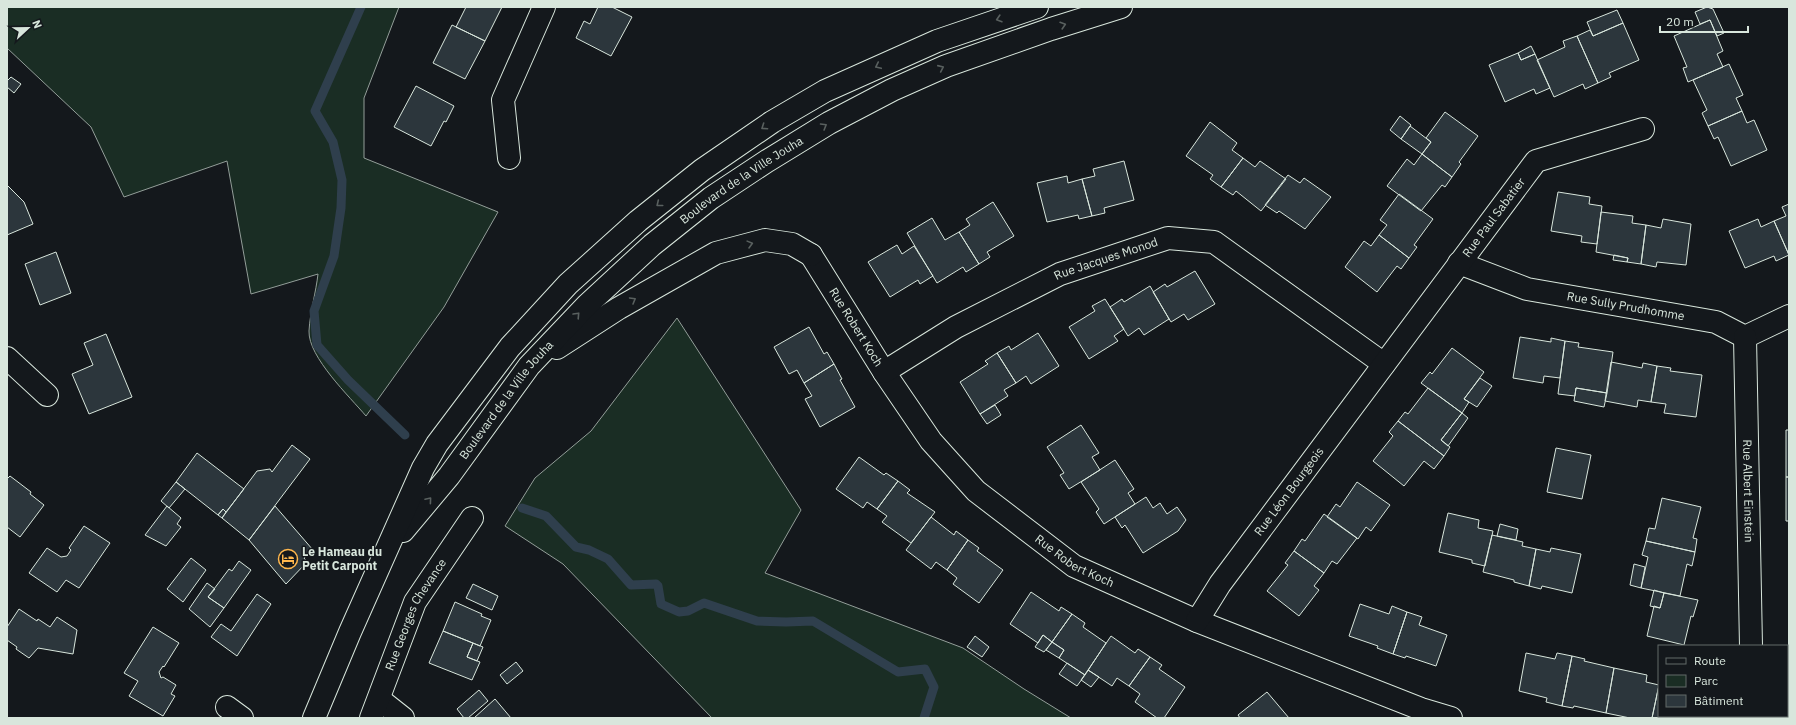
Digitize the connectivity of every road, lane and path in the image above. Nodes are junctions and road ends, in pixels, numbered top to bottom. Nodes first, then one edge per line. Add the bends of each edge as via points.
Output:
1 (544, 7) edge
2 (1037, 7) edge
3 (1121, 7) edge
4 (1643, 130) dead end
5 (509, 158) dead end
6 (1459, 262) junction
7 (1789, 316) edge
8 (1745, 337) junction
9 (7, 358) edge
10 (1384, 364) junction
11 (530, 366) junction
12 (884, 372) junction
13 (47, 394) dead end
14 (472, 518) dead end
15 (386, 552) junction
16 (1197, 621) junction
17 (1751, 645) edge
18 (375, 708) edge
19 (314, 718) edge
20 (404, 718) edge
21 (1451, 718) edge

1 - 5 street via 503,100
2 -> 15 street via 937,40 825,91 772,122 702,170 638,221 568,284 510,347 422,468
11 -> 3 street, Boulevard de la Ville Jouha via 587,305 652,245 711,198 829,123 892,90 946,66 1051,28
4 - 6 street, Rue Paul Sabatier via 1536,161
6 - 8 street, Rue Sully Prudhomme via 1527,289 1716,322
6 - 10 street, Rue Paul Sabatier
7 - 8 street
8 - 17 street, Rue Albert Einstein
9 - 13 street
10 - 12 street, Rue Jacques Monod via 1214,242 1168,238 1060,274 956,327
10 - 16 street, Rue Léon Bourgeois via 1220,584
11 -> 12 street, Rue Robert Koch via 619,308 716,253 765,240 792,244 811,255
15 -> 11 street, Boulevard de la Ville Jouha via 448,476
12 - 16 street, Rue Robert Koch via 931,441 976,490 1074,566
14 - 18 street, Rue Georges Chevance via 416,602
15 - 19 street
16 - 21 street, Rue Robert Koch via 1421,709
18 - 20 street

